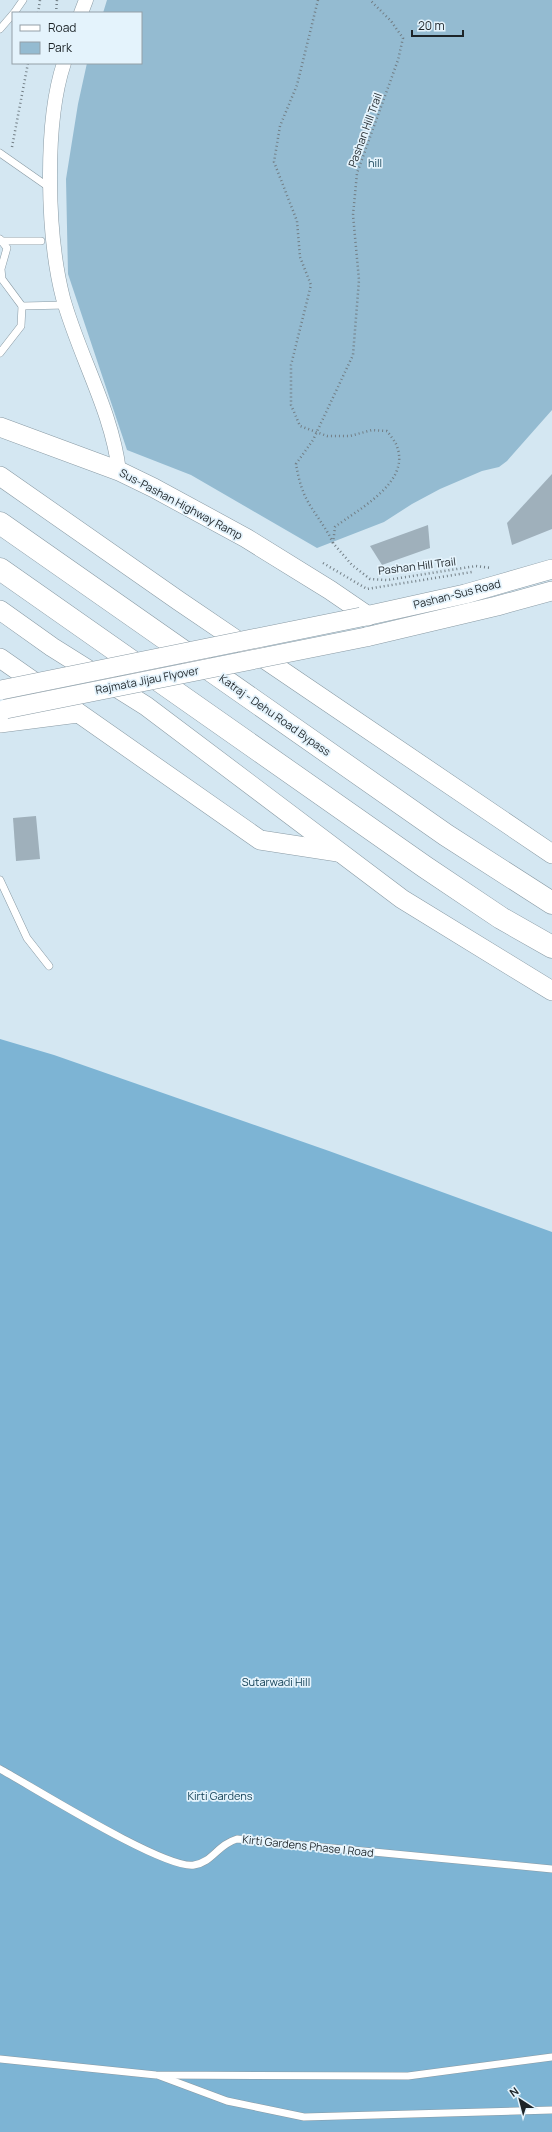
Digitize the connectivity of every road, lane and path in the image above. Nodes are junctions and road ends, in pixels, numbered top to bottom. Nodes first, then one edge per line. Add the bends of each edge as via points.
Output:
1 (23, 0) edge
2 (40, 0) edge
3 (57, 0) edge
4 (318, 0) edge
5 (370, 0) edge
6 (14, 12) edge
7 (38, 12) edge
8 (56, 12) edge
9 (12, 14) edge
10 (0, 29) edge
11 (28, 64) edge
12 (64, 64) edge
13 (0, 153) edge
14 (9, 160) junction
15 (50, 188) junction
16 (1, 240) edge
17 (41, 242) dead end
18 (66, 305) junction
19 (22, 306) junction
20 (0, 353) edge
21 (0, 428) edge
22 (317, 432) junction
23 (119, 470) junction
24 (0, 476) edge
25 (0, 523) edge
26 (333, 543) junction
27 (317, 559) dead end
28 (0, 569) edge
29 (552, 569) edge
30 (552, 591) edge
31 (0, 610) edge
32 (364, 616) junction
33 (366, 636) joint
34 (1, 660) edge
35 (1, 690) edge
36 (78, 713) junction
37 (2, 714) edge
38 (341, 853) junction
39 (552, 854) edge
40 (0, 880) edge
41 (552, 904) edge
42 (552, 947) edge
43 (49, 966) dead end
44 (552, 991) edge
45 (0, 1769) edge
46 (552, 1869) edge
47 (552, 2057) edge
48 (0, 2060) edge
49 (156, 2075) junction
50 (552, 2110) edge

1 - 6 lane
2 - 7 path
3 - 8 path
4 - 22 path via 297,85 280,126 274,162 297,221 300,257 311,285 291,365 291,405 300,426
5 - 22 path, Pashan Hill Trail via 391,21 403,38 396,67 358,173 353,215 359,280 353,355
9 - 10 lane
11 - 14 path
12 - 15 street via 56,90
13 - 14 lane
14 - 15 lane
15 - 18 street via 54,242
16 - 17 lane
16 - 19 lane via 7,248 1,269 2,279
18 - 19 lane
18 - 23 street via 116,445
19 - 20 lane via 21,326
21 - 23 street, Sus-Pashan Highway Ramp
22 - 26 path, Pashan Hill Trail via 296,464 306,499
22 - 26 path via 327,436 350,436 372,430 387,431 396,445 399,464 388,486 370,503 335,527
23 - 32 street, Sus-Pashan Highway Ramp via 246,538 330,590
24 - 39 street via 186,606
25 - 41 highway, Katraj - Dehu Road Bypass via 446,836
26 - 27 path, Pashan Hill Trail via 352,565 370,579 387,580 476,566 493,568 367,589
28 - 42 highway via 425,867 501,918
29 - 32 street, Pashan-Sus Road via 465,594
30 - 33 street, Pashan-Sus Road
31 - 38 street via 52,647 146,706
32 - 35 street, Rajmata Jijau Flyover, bridge
33 - 37 street, Rajmata Jijau Flyover, bridge
34 - 36 street
36 - 37 street
36 - 38 street via 260,840
38 - 44 street via 402,899
40 - 43 lane via 27,938
45 - 46 lane, Kirti Gardens Phase I Road via 150,1853 192,1866 202,1864 221,1846 237,1839
47 - 49 lane via 408,2076
48 - 49 lane
49 - 50 lane via 227,2101 304,2117

